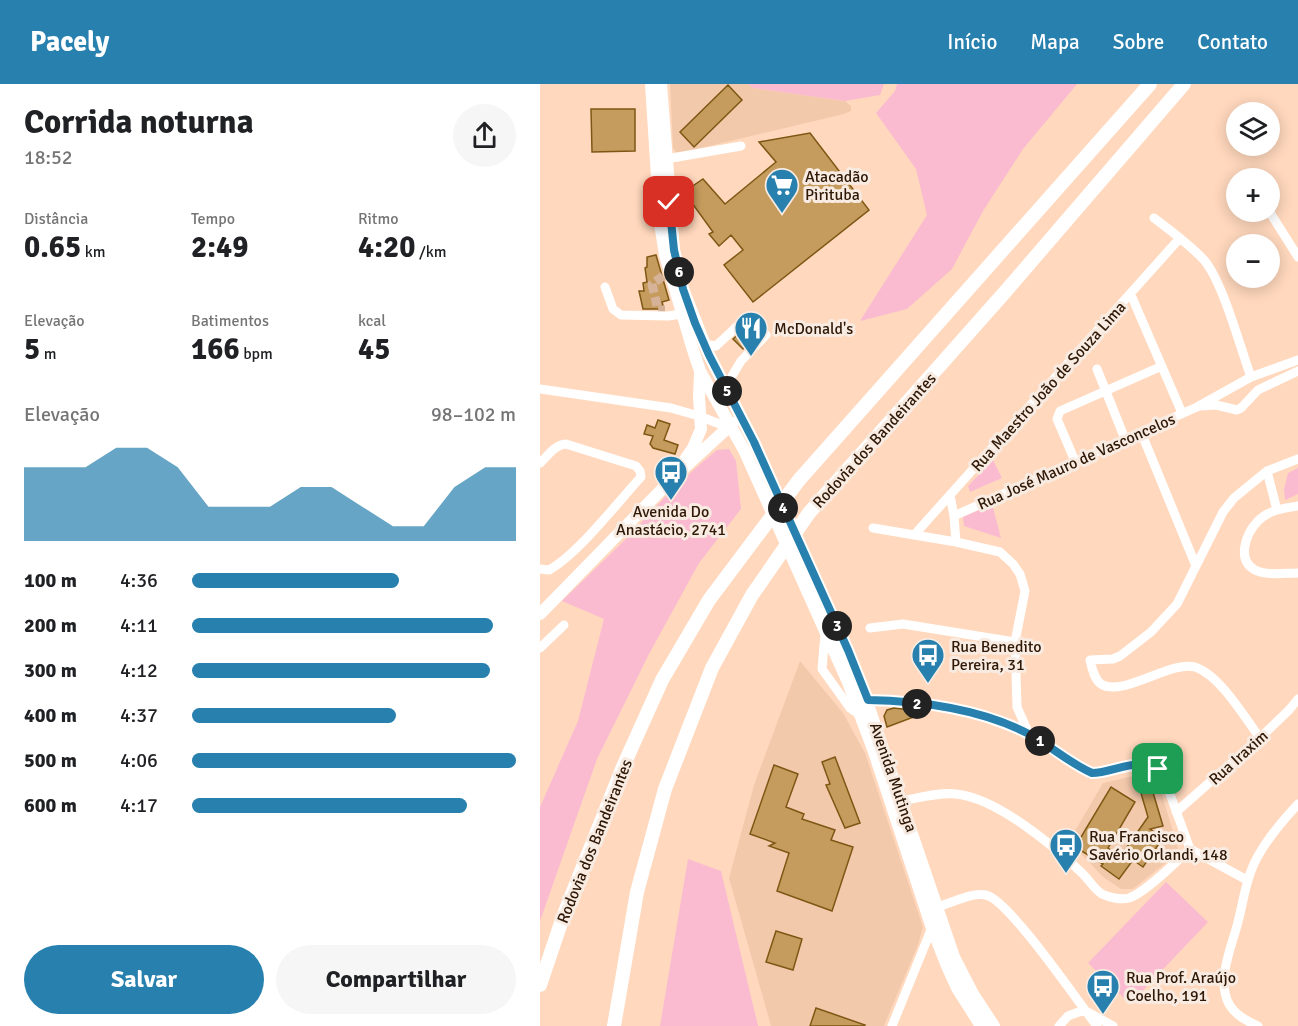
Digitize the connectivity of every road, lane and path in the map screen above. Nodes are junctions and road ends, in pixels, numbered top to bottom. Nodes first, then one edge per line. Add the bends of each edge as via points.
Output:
1 (651, 84) edge
2 (661, 84) edge
3 (1150, 84) edge
4 (1184, 84) edge
5 (741, 146) dead end
6 (666, 159) junction
7 (1154, 218) dead end
8 (1276, 222) edge
9 (1180, 238) junction
10 (1298, 257) edge
11 (605, 287) dead end
12 (1131, 295) junction
13 (665, 310) dead end
14 (682, 311) junction
15 (704, 344) junction
16 (1298, 360) edge
17 (1162, 366) junction
18 (1097, 369) dead end
19 (700, 371) junction
20 (1298, 371) edge
21 (732, 376) dead end
22 (1251, 377) junction
23 (1239, 383) junction
24 (540, 389) edge
25 (1106, 390) junction
26 (1225, 390) junction
27 (728, 392) junction
28 (1249, 399) junction
29 (1197, 407) junction
30 (1230, 408) junction
31 (1182, 413) junction
32 (699, 416) junction
33 (740, 416) junction
34 (730, 428) junction
35 (1141, 432) junction
36 (1125, 439) junction
37 (749, 446) junction
38 (1298, 459) edge
39 (1075, 461) junction
40 (540, 464) edge
41 (1267, 471) junction
42 (673, 478) junction
43 (950, 495) junction
44 (1298, 506) edge
45 (1277, 510) junction
46 (954, 516) junction
47 (873, 528) dead end
48 (915, 534) junction
49 (585, 538) junction
50 (956, 542) junction
51 (601, 552) junction
52 (1196, 566) junction
53 (540, 568) edge
54 (1298, 573) edge
55 (540, 614) edge
56 (825, 615) junction
57 (564, 625) dead end
58 (870, 628) dead end
59 (825, 631) junction
60 (1014, 642) junction
61 (540, 648) edge
62 (1298, 699) edge
63 (862, 701) junction
64 (1017, 707) junction
65 (860, 715) junction
66 (1004, 723) junction
67 (1029, 734) junction
68 (1260, 738) junction
69 (886, 786) junction
70 (902, 801) junction
71 (1298, 804) edge
72 (1176, 812) junction
73 (1190, 849) junction
74 (1247, 880) junction
75 (937, 908) junction
76 (932, 928) junction
77 (540, 985) edge
78 (1084, 1010) junction
79 (614, 1026) edge
80 (892, 1026) edge
81 (981, 1026) edge
82 (994, 1026) edge
83 (1059, 1026) edge
84 (1098, 1026) edge
85 (1113, 1026) edge
86 (1258, 1026) edge

1 - 14 main road, Avenida Mutinga via 666,274
2 - 6 main road, Avenida Mutinga
3 - 77 highway, Rodovia dos Bandeirantes via 799,480 709,600 662,680 622,769
4 - 79 highway, Rodovia dos Bandeirantes via 809,513 752,595 712,668 665,789 637,892
5 - 6 street
6 - 15 main road, Avenida Mutinga via 674,250 683,289
7 - 9 street
8 - 10 street
9 - 12 street, Rua Maestro João de Souza Lima
9 - 22 street via 1205,261 1217,281
11 - 14 street via 614,309 621,315 668,316
12 - 17 street
12 - 43 street, Rua Maestro João de Souza Lima
13 - 14 street
14 - 19 main road, Avenida Mutinga
15 - 21 street via 716,346 748,316 766,335
15 - 27 main road, Avenida Mutinga
16 - 22 street, Rua José Mauro de Vasconcelos
17 - 25 street
17 - 31 street
18 - 25 street
19 - 27 main road via 712,374
19 - 32 main road
19 - 34 main road, Avenida Mutinga
20 - 28 street, Rua José Mauro de Vasconcelos via 1266,385
22 - 23 street, Rua José Mauro de Vasconcelos
23 - 26 street, Rua José Mauro de Vasconcelos
23 - 28 street via 1247,390
24 - 32 street via 671,408
25 - 36 street
25 - 39 street via 1058,415
26 - 29 street, Rua José Mauro de Vasconcelos
26 - 30 street
27 - 33 main road, Avenida Mutinga
28 - 30 street, Rua José Mauro de Vasconcelos via 1241,408
29 - 30 street, Rua José Mauro de Vasconcelos via 1210,404
29 - 31 street, Rua José Mauro de Vasconcelos
31 - 35 street, Rua José Mauro de Vasconcelos
32 - 34 street
32 - 42 main road via 700,434
33 - 34 main road
33 - 37 main road, Avenida Mutinga
34 - 37 main road, Avenida Mutinga
34 - 42 main road
35 - 36 street, Rua José Mauro de Vasconcelos
35 - 52 street
36 - 39 street, Rua José Mauro de Vasconcelos
37 - 56 main road, Avenida Mutinga
38 - 41 street
39 - 46 street, Rua José Mauro de Vasconcelos
40 - 49 street via 559,445 566,444 636,466 640,471 641,477
41 - 45 street
41 - 52 street via 1247,485 1223,512
42 - 51 main road
43 - 46 street
43 - 48 street, Rua Maestro João de Souza Lima
44 - 45 street
45 - 54 street via 1259,520 1244,549 1245,560 1256,571
46 - 50 street
47 - 48 street
48 - 50 street
49 - 51 street
49 - 53 street via 556,566 549,570
50 - 60 street via 1000,552 1020,574 1025,591
51 - 55 main road
52 - 68 street via 1166,618 1120,656 1090,660 1094,674 1101,684 1124,686 1192,666 1216,682
56 - 59 main road, Avenida Mutinga
56 - 63 main road, Avenida Mutinga
57 - 61 street
58 - 60 street via 903,624
59 - 63 main road, Avenida Mutinga
59 - 65 street via 822,669 850,708
60 - 64 street
62 - 68 street, Rua Iraxim
63 - 65 main road, Avenida Mutinga
63 - 66 street via 941,707
63 - 70 main road, Avenida Mutinga
64 - 66 street
64 - 67 street
65 - 69 main road, Avenida Mutinga
66 - 67 street
67 - 72 street via 1092,773 1152,765 1163,775
68 - 72 street, Rua Iraxim
69 - 70 street
69 - 76 main road, Avenida Mutinga
70 - 73 street via 958,794 1001,810 1030,829 1100,893 1114,898 1130,898 1144,889
70 - 75 main road, Avenida Mutinga
71 - 74 street via 1259,855
72 - 73 street
73 - 74 street
74 - 86 street via 1225,983 1233,1010
75 - 76 street
75 - 78 street via 977,894 998,901
75 - 82 main road, Avenida Mutinga via 962,975
76 - 80 street
76 - 81 main road, Avenida Mutinga via 957,988
78 - 83 street via 1068,1016
78 - 84 street
78 - 85 street

